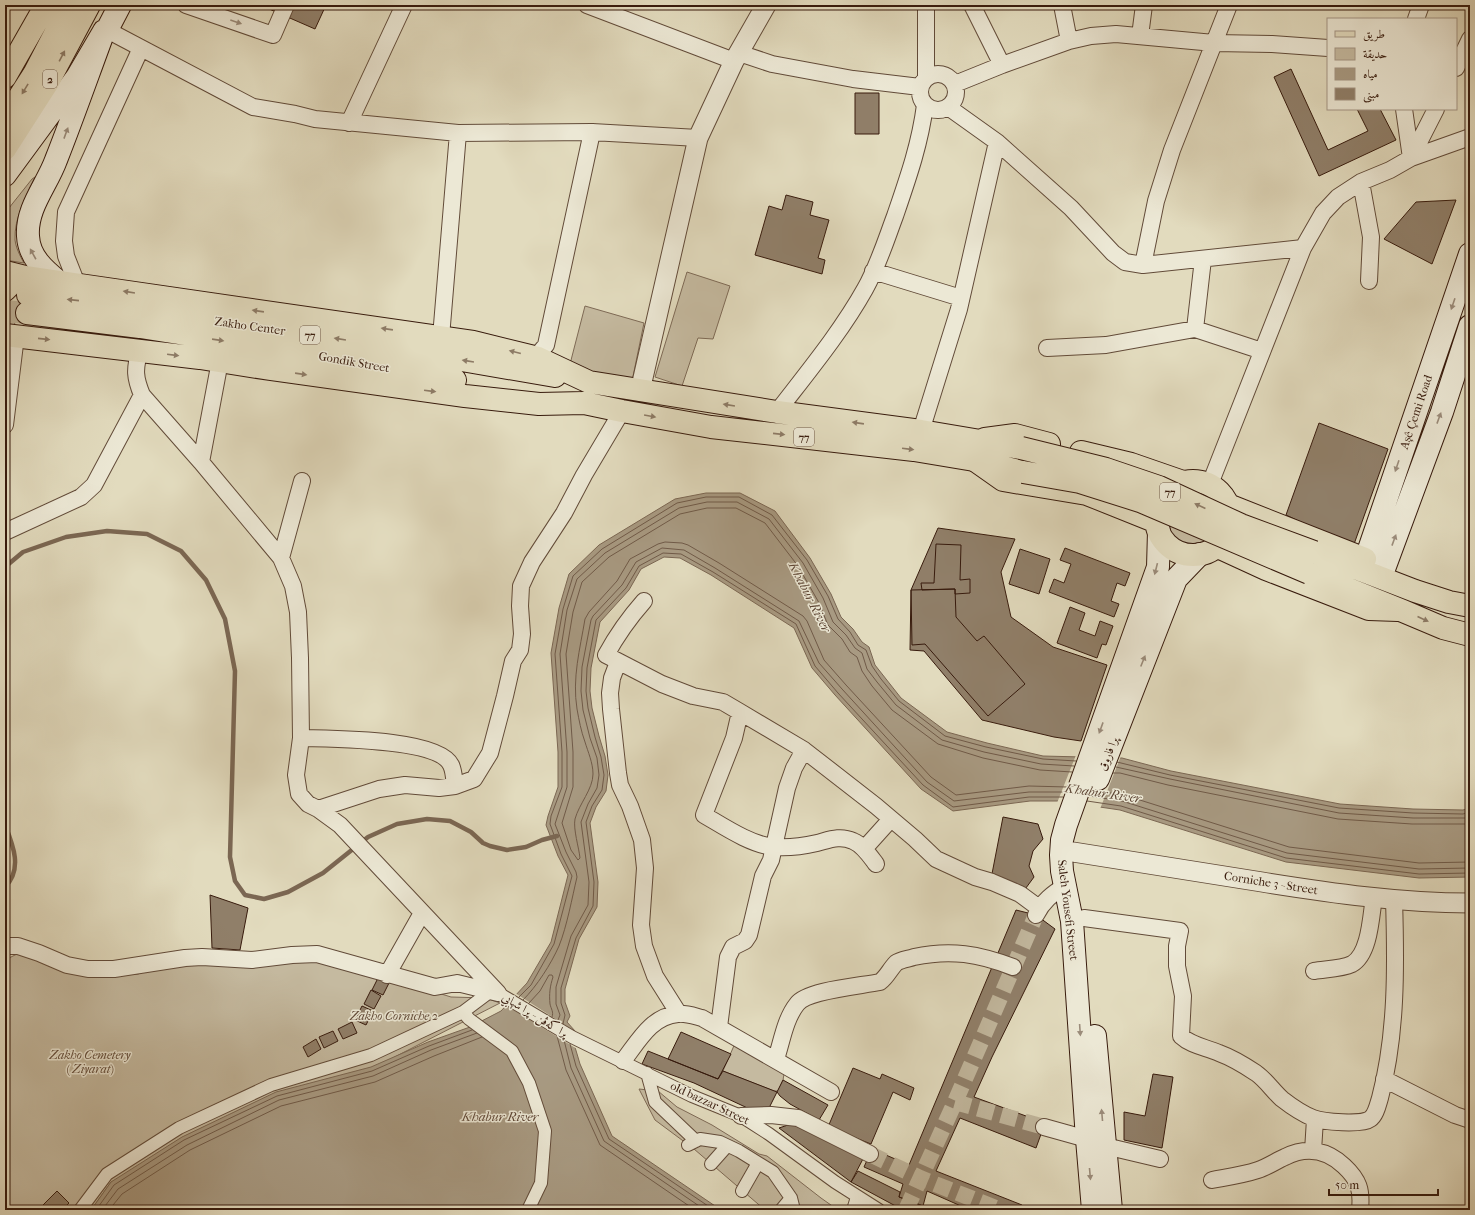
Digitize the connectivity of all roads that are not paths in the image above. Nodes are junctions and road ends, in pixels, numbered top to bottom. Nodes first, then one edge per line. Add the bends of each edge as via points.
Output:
1 (46, 5) edge
2 (70, 5) edge
3 (89, 5) edge
4 (120, 5) edge
5 (186, 5) edge
6 (286, 5) edge
7 (404, 5) edge
8 (587, 5) edge
9 (766, 5) edge
10 (926, 5) edge
11 (972, 5) edge
12 (1062, 5) edge
13 (1144, 5) edge
14 (1229, 5) edge
15 (1421, 5) edge
16 (1416, 18) edge
17 (106, 30) junction
18 (1140, 36) junction
19 (1470, 39) edge
20 (1069, 40) junction
21 (1214, 43) junction
22 (141, 48) junction
23 (1327, 48) edge
24 (736, 57) junction
25 (1002, 65) junction
26 (1457, 66) edge
27 (6, 73) edge
28 (923, 83) junction
29 (955, 84) junction
30 (925, 105) junction
31 (948, 107) junction
32 (1404, 110) edge
33 (1435, 110) edge
34 (5, 119) edge
35 (349, 123) junction
36 (592, 132) junction
37 (458, 134) junction
38 (1470, 137) edge
39 (698, 138) junction
40 (997, 142) junction
41 (5, 149) edge
42 (1411, 158) junction
43 (5, 175) edge
44 (1361, 182) junction
45 (1303, 248) junction
46 (1470, 254) edge
47 (1203, 259) junction
48 (1143, 265) junction
49 (873, 271) junction
50 (1369, 281) dead end
51 (68, 283) junction
52 (22, 289) edge
53 (5, 290) edge
54 (961, 298) junction
55 (1470, 326) edge
56 (1195, 329) junction
57 (12, 333) edge
58 (441, 337) junction
59 (1047, 348) dead end
60 (140, 351) junction
61 (1262, 351) junction
62 (536, 357) junction
63 (220, 361) junction
64 (589, 382) junction
65 (640, 391) junction
66 (142, 395) junction
67 (584, 403) junction
68 (622, 411) junction
69 (777, 412) junction
70 (5, 425) edge
71 (921, 431) junction
72 (974, 450) junction
73 (201, 462) junction
74 (1131, 464) junction
75 (302, 481) dead end
76 (1183, 482) junction
77 (1210, 484) junction
78 (1116, 505) junction
79 (1228, 505) junction
80 (1158, 526) junction
81 (1282, 526) junction
82 (5, 532) edge
83 (1208, 550) junction
84 (281, 558) junction
85 (1266, 568) junction
86 (1373, 568) junction
87 (644, 601) dead end
88 (1470, 606) edge
89 (1403, 611) junction
90 (1470, 635) edge
91 (618, 662) junction
92 (1121, 694) junction
93 (740, 712) junction
94 (301, 738) junction
95 (804, 750) junction
96 (456, 786) junction
97 (318, 809) junction
98 (891, 819) junction
99 (1072, 836) junction
100 (773, 847) junction
101 (864, 848) junction
102 (876, 864) dead end
103 (1066, 886) junction
104 (1374, 897) junction
105 (1394, 899) junction
106 (1470, 903) edge
107 (422, 913) junction
108 (1084, 918) junction
109 (5, 946) edge
110 (1014, 967) dead end
111 (1314, 971) dead end
112 (387, 975) junction
113 (494, 992) junction
114 (679, 1014) junction
115 (466, 1016) junction
116 (719, 1027) junction
117 (572, 1037) joint
118 (776, 1059) junction
119 (623, 1061) junction
120 (647, 1073) junction
121 (1384, 1079) junction
122 (831, 1092) dead end
123 (741, 1116) junction
124 (1315, 1118) junction
125 (1470, 1120) edge
126 (1044, 1127) tunnel mouth
127 (1096, 1143) junction
128 (728, 1146) junction
129 (1313, 1151) junction
130 (870, 1154) tunnel mouth
131 (1160, 1159) dead end
132 (758, 1163) junction
133 (711, 1164) dead end
134 (1212, 1180) dead end
135 (742, 1191) dead end
136 (857, 1197) junction
137 (792, 1204) edge
138 (80, 1210) edge
139 (528, 1210) edge
140 (781, 1210) edge
141 (853, 1210) edge
142 (879, 1210) edge
143 (1093, 1210) edge
144 (1111, 1210) edge
145 (1360, 1210) edge

1 - 27 main road
2 -> 34 main road, 2 via 34,74
41 -> 3 main road, 2 via 48,82
4 - 17 main road, 2
5 -> 6 street via 273,35
7 - 35 street
8 - 24 street
9 - 24 street
10 - 28 street
11 - 25 street
12 - 20 street
13 - 18 street
14 - 21 street
15 - 16 street
17 - 22 street
17 - 43 main road, 2 via 77,77
51 -> 17 main road via 45,270 35,258 30,248 28,224 32,209 56,162
18 - 20 street via 1116,34
18 - 21 street
19 - 26 street
20 - 25 street
21 - 23 street
21 - 48 street via 1172,150 1156,201
22 - 35 street via 253,107
22 - 51 street via 66,212 64,241
24 - 28 street via 853,79
24 - 39 street
25 - 29 street
28 - 29 street via 931,74 942,74
28 - 30 street via 919,94
29 - 31 street via 955,96
30 - 31 street via 936,110
30 - 49 street via 914,162
31 - 40 street
32 - 42 street
33 - 42 street
35 - 37 street
36 - 37 street
36 - 39 street
36 - 62 street via 546,344
37 - 58 street
38 - 42 street
39 - 65 street
40 - 48 street via 1071,208 1113,253 1125,262
40 - 54 street
42 - 44 street
44 - 45 street via 1338,197 1323,213
44 - 50 street via 1371,237
45 - 47 street
45 - 61 street
46 -> 86 main road, Aşê Çemi Road
47 - 48 street
47 - 56 street
49 - 54 street
49 - 69 street via 866,289 842,325
51 - 52 main road
58 -> 51 main road
52 - 53 main road via 13,282
64 -> 52 main road, Zakho Center / 77 via 329,337
52 -> 67 main road, Gondik Street / 77 via 140,327 275,348
54 - 71 street
86 -> 55 main road, Aşê Çemi Road via 1442,412
56 - 59 street via 1106,345
56 - 61 street
57 -> 60 main road
57 - 70 street
62 -> 58 main road
60 -> 63 main road
60 - 66 street via 135,372
61 - 77 street
62 - 64 main road
63 -> 67 main road via 465,396 539,404
63 - 73 street
64 - 65 main road, 77
69 -> 65 main road, 77
66 - 73 street
66 - 82 street via 94,485 81,497
67 - 68 main road, 77
68 -> 72 main road, 77 via 711,426 914,450
68 - 96 street via 564,513 532,562 521,586 520,650 513,661 490,753 474,779
71 -> 69 main road, 77
71 - 72 main road, 77
72 - 74 main road via 1015,435
72 - 78 main road via 1004,480 1087,494
86 -> 72 main road, 77, bridge via 1314,552 1241,525 1159,487 1106,468 1021,448
72 - 89 main road, 77, bridge via 1022,472 1080,482 1140,501
73 - 84 street
74 - 76 main road
74 - 78 main road via 1136,476 1135,489 1128,500
75 - 84 street
76 - 77 main road via 1197,481
76 - 80 main road via 1168,491 1158,505
77 - 79 main road via 1224,497
78 - 80 main road
79 - 81 main road
79 - 83 main road via 1228,527 1222,540
80 - 83 main road via 1163,538 1175,550 1183,553
80 -> 92 main road, Saleh Yousefi Street via 1158,567
81 - 85 main road via 1275,527 1265,534 1259,545 1260,558
81 - 86 main road
83 - 85 main road
92 -> 83 main road, Saleh Yousefi Street via 1176,578
84 - 94 street via 293,586 298,612
85 - 89 main road via 1369,609
86 - 88 main road, 77 via 1415,591
87 - 91 street via 617,635 606,655
89 -> 90 main road, 77 via 1443,628
91 - 93 street via 662,684 693,696 723,702
91 - 114 street via 612,678 611,709 620,785 642,840 645,868 641,925 644,946 655,976
92 - 99 main road, Saleh Yousefi Street
93 - 95 street
93 - 100 street via 734,738 704,815 753,840
94 - 96 street via 400,743 436,752 451,764
94 - 97 street via 296,775 299,794 308,804
95 - 98 street
95 - 100 street via 787,788
96 - 97 street via 439,788 405,785 379,788
97 - 107 street via 340,825
98 - 101 street
98 - 103 street via 936,859 1020,894 1038,912 1050,895
99 - 103 main road, Saleh Yousefi Street via 1062,840 1062,871
99 - 104 street, Corniche 3 - Street via 1322,891
99 - 108 main road, Saleh Yousefi Street
100 - 101 street via 843,838 854,841
100 - 116 street via 771,860 763,876 749,935 733,947 728,957
101 - 102 street
103 -> 127 main road, Saleh Yousefi Street
104 - 105 street, Corniche 3 - Street
104 - 111 street via 1370,929 1359,958 1352,964 1340,968
105 - 106 street, Corniche 3 - Street
105 - 121 street via 1395,966 1391,1040
107 - 112 street
107 - 113 street
108 - 124 street via 1180,931 1177,946 1183,996 1181,1036 1187,1042 1220,1053 1257,1074 1283,1100
127 -> 108 main road, Saleh Yousefi Street
109 - 112 street via 18,946 88,970 114,969 185,958 252,960 318,954
110 - 118 street via 973,954 923,955 897,963 880,982 807,997 797,1003 788,1019
112 - 113 street via 435,987 457,983
113 - 115 street
113 - 117 street, پرا كه‌ڤن - پرا شهابي
114 - 116 street via 702,1018
114 - 119 street via 664,1017 652,1024
115 - 138 street via 371,1055 271,1085 179,1128 107,1174
115 - 139 street via 512,1051 529,1083 545,1131 541,1183
116 - 118 street
117 - 119 street, old bazzar Street
118 - 122 street
119 - 120 street, old bazzar Street
120 - 123 street, old bazzar Street via 692,1096
120 - 128 street via 655,1102 692,1143 700,1139
121 - 124 street via 1371,1119 1364,1122 1340,1122
121 - 125 street
123 - 130 street via 771,1115 798,1118
123 - 136 street, old bazzar Street
124 - 129 street
126 - 127 street
127 - 131 street
127 -> 143 main road, Saleh Yousefi Street
127 - 144 main road, Saleh Yousefi Street
128 - 132 street
128 - 133 street
129 - 134 street via 1300,1151 1259,1170
129 - 145 street via 1335,1158 1356,1178 1359,1185
132 - 135 street
132 - 137 street via 773,1172
136 - 141 street
136 - 142 street, old bazzar Street
137 - 140 street

